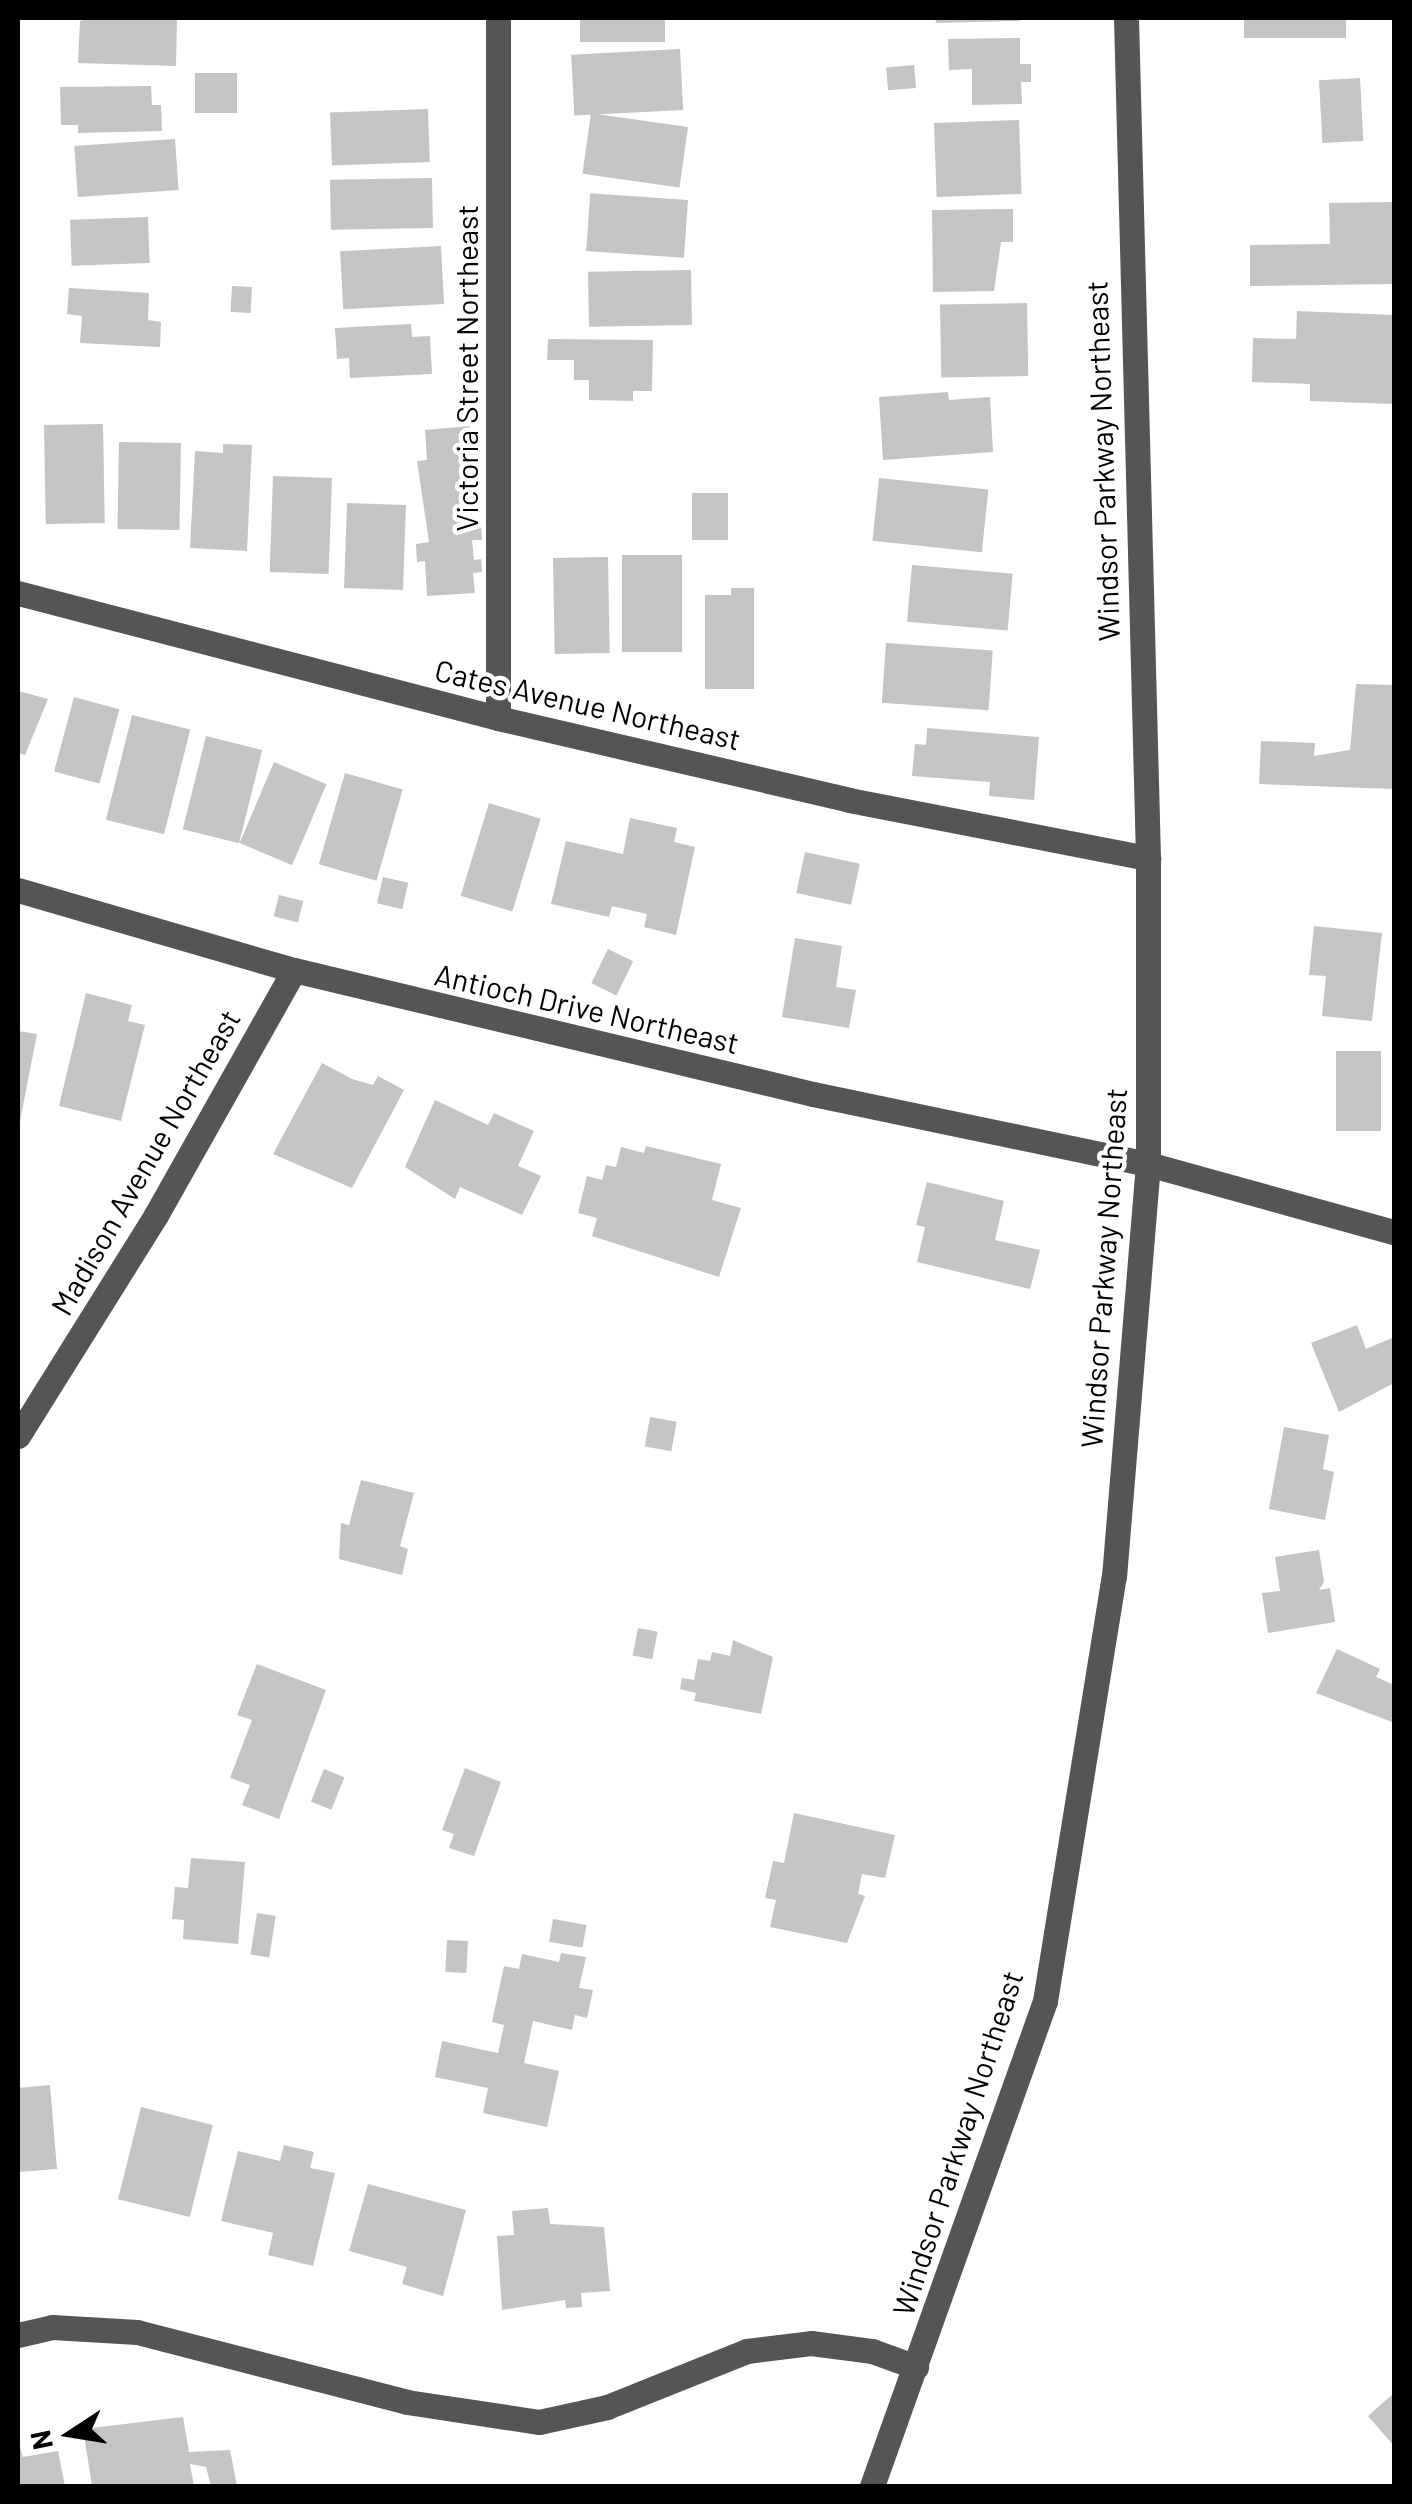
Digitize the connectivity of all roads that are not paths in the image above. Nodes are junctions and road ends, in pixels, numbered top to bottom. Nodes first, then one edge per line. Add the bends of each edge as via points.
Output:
1 (498, 18) edge
2 (1126, 18) edge
3 (18, 593) edge
4 (498, 718) junction
5 (1148, 858) junction
6 (18, 890) edge
7 (294, 970) junction
8 (1148, 1164) junction
9 (1394, 1232) edge
10 (18, 1436) edge
11 (18, 2335) edge
12 (916, 2367) junction
13 (872, 2486) edge

1 - 4 street, Victoria Street Northeast
2 - 5 street, Windsor Parkway Northeast
3 - 4 street, Cates Avenue Northeast
4 - 5 street, Cates Avenue Northeast via 849,800
5 - 8 street, Windsor Parkway Northeast
6 - 7 street, Antioch Drive Northeast
7 - 8 street, Antioch Drive Northeast via 814,1094
7 - 10 street, Madison Avenue Northeast via 156,1215
8 - 9 street, Antioch Drive Northeast
8 - 12 street, Windsor Parkway Northeast via 1114,1576 1045,2001
11 - 12 street via 52,2326 137,2332 408,2402 539,2422 607,2407 746,2351 812,2343 872,2351
12 - 13 street, Windsor Parkway Northeast

